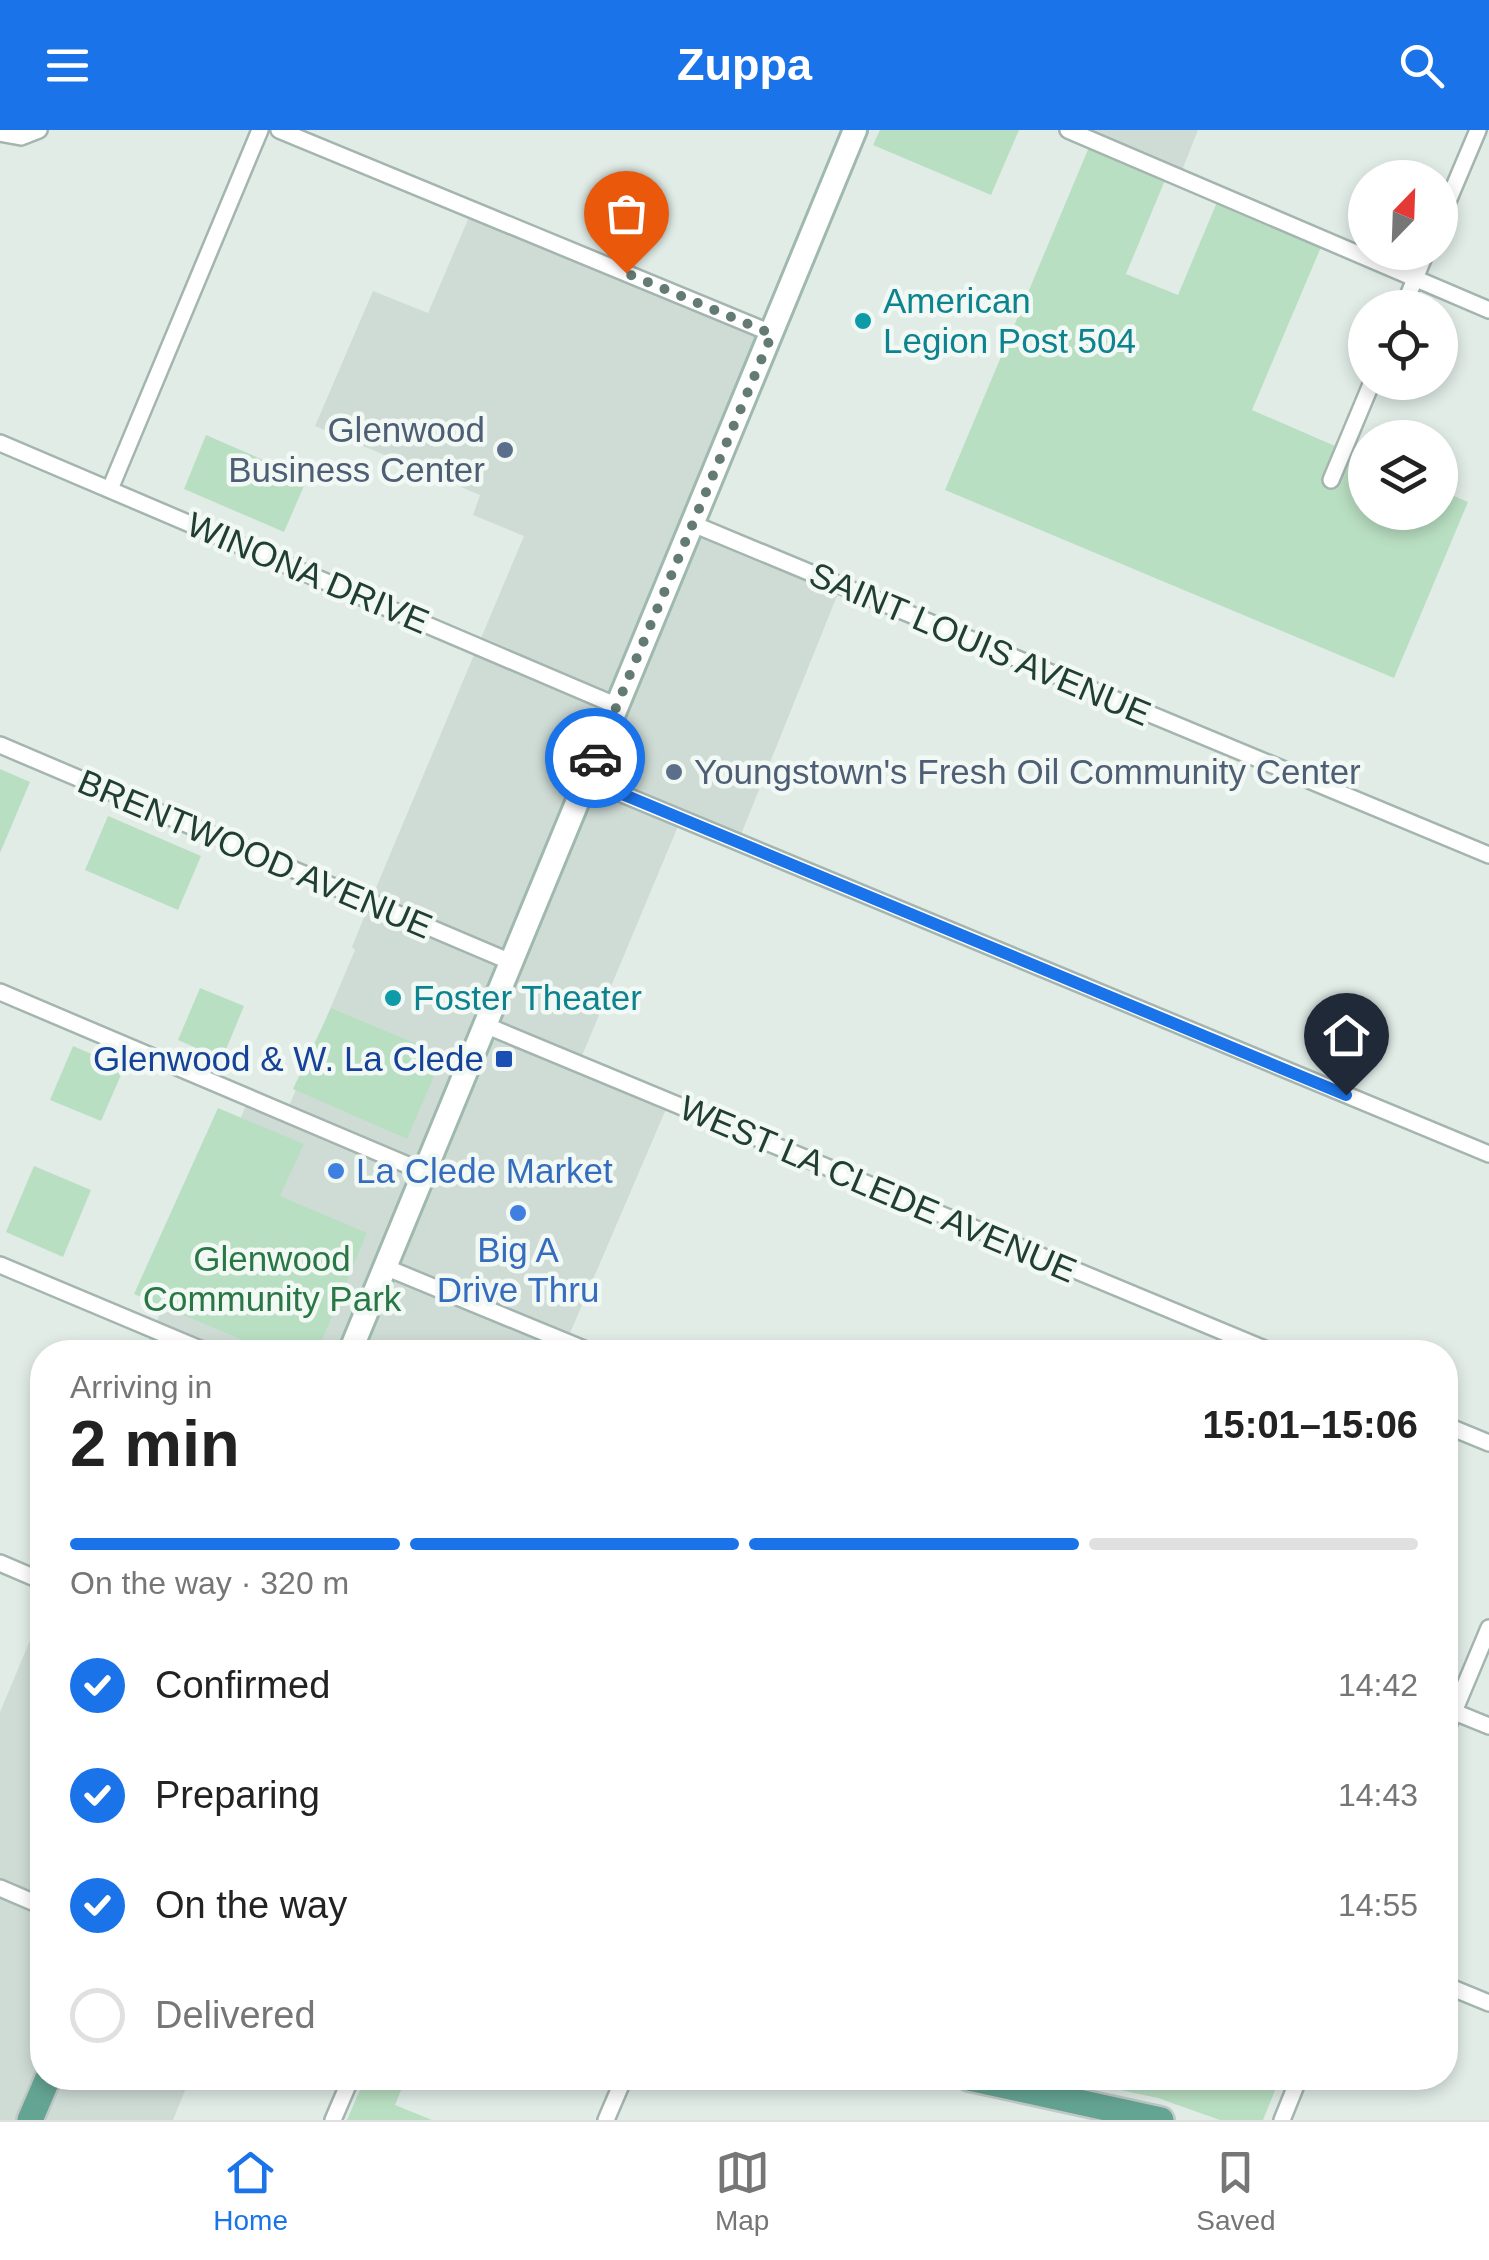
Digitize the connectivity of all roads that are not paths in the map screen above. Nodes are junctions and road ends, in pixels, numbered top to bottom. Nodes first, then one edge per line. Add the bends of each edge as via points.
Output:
1 (38, 130) edge
2 (260, 130) edge
3 (279, 130) edge
4 (855, 130) edge
5 (1068, 130) edge
6 (1478, 130) edge
7 (0, 134) edge
8 (1458, 177) edge
9 (1419, 270) edge
10 (1415, 279) junction
11 (1410, 290) edge
12 (1489, 310) edge
13 (772, 334) junction
14 (1364, 400) edge
15 (0, 443) edge
16 (1331, 480) dead end
17 (110, 489) junction
18 (692, 524) junction
19 (615, 705) junction
20 (0, 746) edge
21 (586, 779) junction
22 (1489, 855) edge
23 (510, 962) junction
24 (0, 992) edge
25 (485, 1025) junction
26 (1489, 1154) edge
27 (424, 1172) junction
28 (0, 1265) edge
29 (385, 1267) junction
30 (178, 1340) edge
31 (355, 1340) edge
32 (562, 1340) edge
33 (1243, 1340) edge
34 (1458, 1430) edge
35 (1489, 1443) edge
36 (0, 1563) edge
37 (30, 1576) edge
38 (1489, 1628) edge
39 (1458, 1693) edge
40 (1458, 1713) edge
41 (1489, 1726) edge
42 (0, 1888) edge
43 (30, 1901) edge
44 (1458, 1990) edge
45 (1489, 2003) edge
46 (43, 2090) edge
47 (346, 2090) edge
48 (619, 2090) edge
49 (1009, 2090) edge
50 (1295, 2090) edge
51 (1076, 2110) edge
52 (30, 2120) edge
53 (334, 2120) edge
54 (606, 2120) edge
55 (1162, 2120) edge
56 (1282, 2120) edge

1 - 7 street via 20,137
2 - 17 street
3 - 13 street
4 - 13 main road
5 - 10 street
6 - 8 street
9 - 10 street
10 - 11 street
10 - 12 street
13 - 18 main road
14 - 16 street
15 - 17 street, WINONA DRIVE
17 - 19 street, WINONA DRIVE
18 - 19 main road
18 - 22 street, SAINT LOUIS AVENUE
19 - 21 main road
20 - 23 street, BRENTWOOD AVENUE
21 - 23 main road
21 - 26 street
23 - 25 main road
24 - 27 street
25 - 27 main road
25 - 33 street, WEST LA CLEDE AVENUE
27 - 29 main road
28 - 30 street
29 - 31 main road
29 - 32 street
34 - 35 street
36 - 37 street
38 - 39 street
40 - 41 street
42 - 43 street
44 - 45 street
46 - 52 main road
47 - 53 street
48 - 54 street
49 - 51 main road
50 - 56 street
51 - 55 main road

